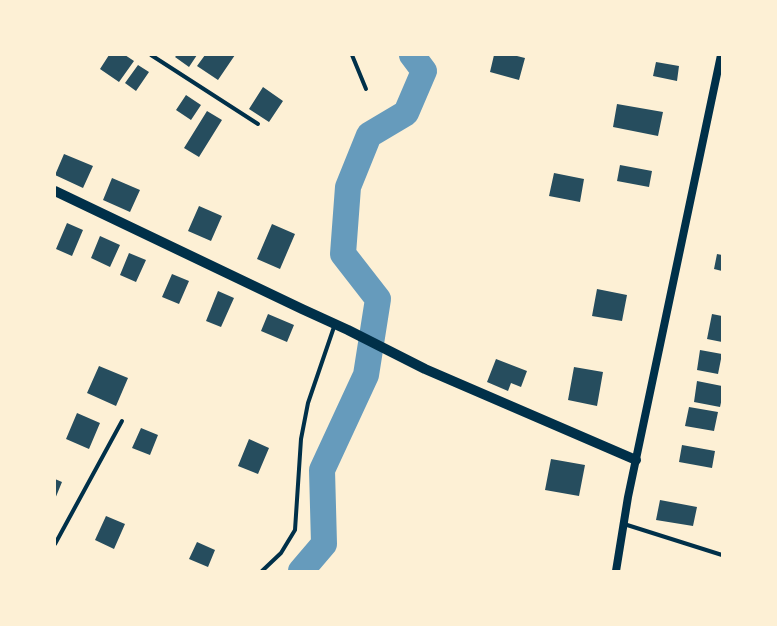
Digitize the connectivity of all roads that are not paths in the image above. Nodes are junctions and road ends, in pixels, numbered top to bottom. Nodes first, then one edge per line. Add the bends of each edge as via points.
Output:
1 (151, 55) edge
2 (352, 55) edge
3 (721, 55) edge
4 (366, 89) dead end
5 (258, 124) dead end
6 (55, 191) edge
7 (335, 324) junction
8 (122, 421) dead end
9 (636, 460) junction
10 (624, 524) junction
11 (55, 544) edge
12 (722, 555) edge
13 (262, 571) edge
14 (616, 571) edge

1 - 5 street
2 - 4 street
3 - 9 main road
6 - 7 main road
7 - 9 main road via 425,369
7 - 13 street via 308,403 300,439 295,530 280,553
8 - 11 street
9 - 10 main road
10 - 12 street
10 - 14 main road

